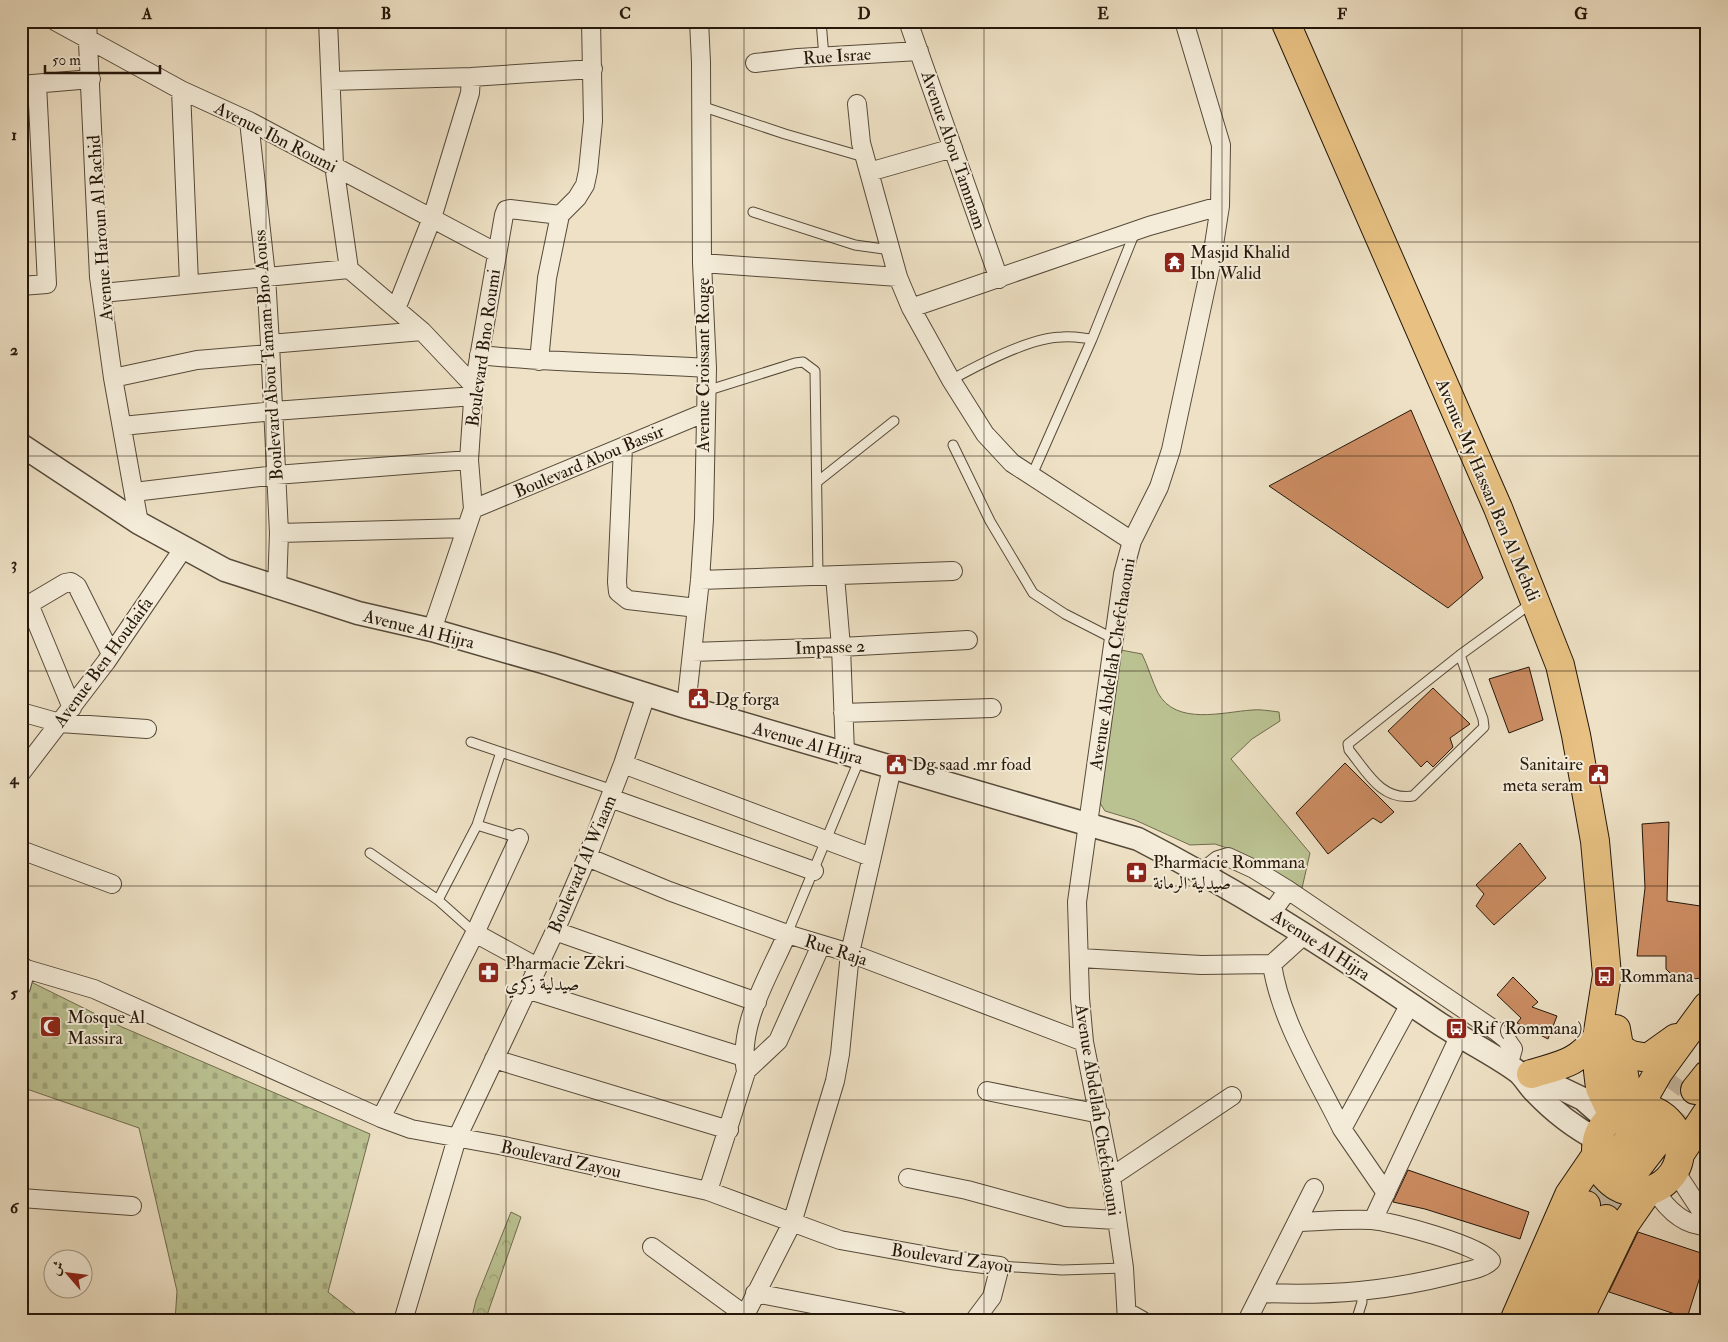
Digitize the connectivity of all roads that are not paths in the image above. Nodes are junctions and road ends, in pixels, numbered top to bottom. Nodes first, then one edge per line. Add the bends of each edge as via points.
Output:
1 (55, 21) edge
2 (87, 21) edge
3 (328, 21) edge
4 (591, 21) edge
5 (699, 21) edge
6 (821, 21) edge
7 (908, 21) edge
8 (1184, 21) edge
9 (1285, 21) edge
10 (87, 40) junction
11 (919, 51) junction
12 (824, 56) junction
13 (756, 63) dead end
14 (593, 69) junction
15 (471, 77) junction
16 (91, 78) junction
17 (331, 81) junction
18 (29, 85) edge
19 (181, 90) junction
20 (858, 104) dead end
21 (702, 106) junction
22 (249, 121) junction
23 (953, 148) junction
24 (867, 164) junction
25 (334, 165) junction
26 (1220, 206) junction
27 (754, 212) dead end
28 (560, 214) junction
29 (432, 218) junction
30 (1136, 231) junction
31 (891, 250) junction
32 (497, 253) junction
33 (702, 263) junction
34 (349, 269) junction
35 (266, 276) junction
36 (898, 277) junction
37 (999, 278) junction
38 (189, 283) junction
39 (21, 286) edge
40 (102, 293) junction
41 (911, 308) junction
42 (396, 309) junction
43 (422, 331) junction
44 (1092, 339) junction
45 (269, 349) junction
46 (479, 355) junction
47 (539, 362) junction
48 (706, 368) junction
49 (114, 378) junction
50 (950, 380) junction
51 (474, 391) junction
52 (706, 391) junction
53 (274, 411) junction
54 (704, 413) junction
55 (894, 421) dead end
56 (122, 426) junction
57 (22, 444) edge
58 (954, 446) dead end
59 (623, 447) junction
60 (469, 460) junction
61 (276, 475) junction
62 (1032, 475) junction
63 (818, 482) junction
64 (134, 492) junction
65 (473, 509) junction
66 (139, 523) junction
67 (466, 528) junction
68 (279, 533) junction
69 (1132, 541) junction
70 (183, 549) junction
71 (953, 572) dead end
72 (826, 576) junction
73 (700, 580) junction
74 (277, 589) junction
75 (1535, 601) junction
76 (25, 606) edge
77 (697, 608) junction
78 (432, 630) junction
79 (1115, 639) junction
80 (968, 640) dead end
81 (841, 647) junction
82 (692, 652) junction
83 (111, 654) junction
84 (1460, 655) junction
85 (646, 695) junction
86 (686, 707) junction
87 (72, 708) junction
88 (992, 708) dead end
89 (21, 712) edge
90 (843, 713) junction
91 (60, 723) junction
92 (147, 729) dead end
93 (471, 742) dead end
94 (501, 752) junction
95 (852, 756) junction
96 (623, 764) junction
97 (892, 768) junction
98 (21, 773) edge
99 (611, 794) junction
100 (1089, 823) junction
101 (477, 825) junction
102 (519, 838) joint
103 (827, 841) junction
104 (21, 850) edge
105 (370, 853) dead end
106 (587, 857) junction
107 (871, 857) junction
108 (814, 871) junction
109 (1203, 872) junction
110 (112, 884) dead end
111 (1288, 890) junction
112 (438, 900) junction
113 (1272, 912) junction
114 (555, 931) junction
115 (475, 933) junction
116 (787, 934) junction
117 (1305, 934) junction
118 (822, 945) junction
119 (1372, 946) junction
120 (850, 953) junction
121 (1080, 958) junction
122 (1272, 964) junction
123 (23, 967) edge
124 (537, 967) junction
125 (1357, 968) junction
126 (21, 987) edge
127 (526, 989) junction
128 (757, 1002) junction
129 (1410, 1004) junction
130 (1704, 1021) edge
131 (1458, 1037) junction
132 (1084, 1042) junction
133 (1607, 1042) junction
134 (494, 1059) junction
135 (748, 1063) junction
136 (1519, 1071) junction
137 (1696, 1088) edge
138 (987, 1091) dead end
139 (1232, 1096) dead end
140 (1100, 1114) junction
141 (381, 1118) junction
142 (1342, 1129) junction
143 (729, 1130) junction
144 (457, 1138) junction
145 (1628, 1143) junction
146 (1678, 1163) junction
147 (1111, 1177) junction
148 (908, 1178) dead end
149 (1314, 1188) dead end
150 (708, 1191) junction
151 (1386, 1193) junction
152 (21, 1198) edge
153 (132, 1206) dead end
154 (1116, 1220) junction
155 (1373, 1220) junction
156 (1707, 1220) edge
157 (1298, 1222) junction
158 (792, 1223) junction
159 (1707, 1226) edge
160 (652, 1247) dead end
161 (1000, 1266) junction
162 (1124, 1268) junction
163 (1362, 1292) junction
164 (755, 1293) junction
165 (1262, 1293) junction
166 (1127, 1316) edge
167 (744, 1318) edge
168 (403, 1321) edge
169 (900, 1321) edge
170 (974, 1321) edge
171 (1143, 1321) edge
172 (1247, 1321) edge
173 (1356, 1321) edge
174 (1514, 1321) edge
175 (1535, 1321) edge
176 (1558, 1321) edge
177 (1578, 1321) edge

1 - 10 street, Avenue Ibn Roumi
2 - 10 street, Avenue Haroun Al Rachid
3 - 17 street
4 - 14 street
5 - 21 street, Avenue Croissant Rouge
6 - 12 lane
7 - 11 street, Avenue Abou Tammam
8 - 26 street, Avenue Abdellah Chefchaouni via 1221,145
9 - 75 main road, Avenue My Hassan Ben Al Mehdi via 1498,508
10 - 16 street, Avenue Haroun Al Rachid
10 - 19 street, Avenue Ibn Roumi
11 - 12 street, Rue Israe
11 - 23 street, Avenue Abou Tammam
12 - 13 street, Rue Israe
14 - 15 street
14 - 28 street via 593,121 585,185
15 - 17 street
15 - 29 street via 470,94
16 - 18 street
16 - 40 street, Avenue Haroun Al Rachid
17 - 25 street
18 - 39 street via 46,284
19 - 22 street, Avenue Ibn Roumi
19 - 38 street
20 - 24 street via 858,126
21 - 24 lane
21 - 33 street, Avenue Croissant Rouge
22 - 25 street, Avenue Ibn Roumi
22 - 35 street, Boulevard Abou Tamam Bno Aouss
23 - 24 street
23 - 37 street, Avenue Abou Tammam
24 - 31 street
25 - 29 street, Avenue Ibn Roumi
25 - 34 street
26 - 30 street
26 - 69 street, Avenue Abdellah Chefchaouni via 1172,450 1159,487
27 - 31 lane via 855,245
28 - 32 street, Boulevard Bno Roumi via 506,210
28 - 47 street via 547,278
29 - 32 street, Avenue Ibn Roumi
29 - 42 street
30 - 37 street
30 - 44 lane
31 - 36 street
32 - 46 street, Boulevard Bno Roumi
33 - 36 street
33 - 48 street, Avenue Croissant Rouge
34 - 35 street
34 - 42 street
35 - 38 street
35 - 45 street, Boulevard Abou Tamam Bno Aouss
36 - 41 street
37 - 41 street
38 - 40 street
40 - 49 street, Avenue Haroun Al Rachid
41 - 50 street
42 - 43 street
43 - 45 street
43 - 51 street
44 - 50 lane via 1060,336 1040,341 987,360
44 - 62 lane
45 - 49 street
45 - 53 street, Boulevard Abou Tamam Bno Aouss
46 - 47 street
46 - 51 street, Boulevard Bno Roumi
47 - 48 street
48 - 52 street, Avenue Croissant Rouge
49 - 56 street, Avenue Haroun Al Rachid
50 - 62 street via 985,434 1012,463
51 - 53 street
51 - 60 street, Boulevard Bno Roumi
52 - 54 street, Avenue Croissant Rouge
52 - 63 lane via 795,363 809,364 815,370 817,381
53 - 56 street
53 - 61 street, Boulevard Abou Tamam Bno Aouss
54 - 59 street, Boulevard Abou Bassir
54 - 73 street, Avenue Croissant Rouge via 704,519
55 - 63 lane
56 - 64 street, Avenue Haroun Al Rachid
57 - 66 street, Avenue Al Hijra
58 - 79 lane via 990,521 1033,593 1065,614
59 - 65 street, Boulevard Abou Bassir
59 - 77 street via 618,592 628,600
60 - 61 street
60 - 65 street, Boulevard Bno Roumi
61 - 64 street
61 - 68 street, Boulevard Abou Tamam Bno Aouss
62 - 69 street
63 - 72 lane
64 - 66 street, Avenue Haroun Al Rachid
65 - 67 street, Boulevard Bno Roumi
66 - 70 street, Avenue Al Hijra
67 - 68 street
67 - 78 street, Boulevard Bno Roumi
68 - 74 street, Boulevard Abou Tamam Bno Aouss
69 - 79 street, Avenue Abdellah Chefchaouni via 1123,574
70 - 74 street, Avenue Al Hijra via 225,570
70 - 83 street, Avenue Ben Houdaifa
71 - 72 street
72 - 73 street
72 - 81 street
73 - 77 street, Avenue Croissant Rouge
74 - 78 street, Avenue Al Hijra
75 - 84 lane
75 - 133 main road, Avenue My Hassan Ben Al Mehdi via 1560,665 1595,841 1606,982 1613,1005
76 - 83 street via 71,582 77,586
76 - 87 street
77 - 82 street, Avenue Croissant Rouge
78 - 85 street, Avenue Al Hijra
79 - 100 street, Avenue Abdellah Chefchaouni
80 - 81 street, Impasse 2
81 - 82 street, Impasse 2
81 - 90 street
82 - 86 street, Avenue Croissant Rouge
83 - 87 street, Avenue Ben Houdaifa
84 - 84 lane via 1484,727 1413,796 1402,798 1386,793 1349,750 1348,744
85 - 86 street, Avenue Al Hijra
85 - 96 street, Boulevard Al Wiaam
86 - 95 street, Avenue Al Hijra
87 - 91 street, Avenue Ben Houdaifa
88 - 90 street
89 - 91 street
90 - 95 street
91 - 92 street
91 - 98 street, Avenue Ben Houdaifa
93 - 94 lane
94 - 99 lane
94 - 101 lane
95 - 97 street, Avenue Al Hijra
95 - 103 lane
96 - 99 street, Boulevard Al Wiaam
96 - 103 street
97 - 100 street, Avenue Al Hijra
97 - 107 street
99 - 106 street, Boulevard Al Wiaam
99 - 108 street
100 - 109 street, Avenue Al Hijra via 1138,839
100 - 121 street, Avenue Abdellah Chefchaouni via 1078,893
101 - 102 lane
101 - 112 lane
102 - 115 street
103 - 107 street
103 - 108 lane
104 - 110 street
105 - 112 lane
106 - 114 street, Boulevard Al Wiaam
106 - 116 street, Rue Raja
107 - 120 street
108 - 116 lane
109 - 111 street via 1218,860 1228,857 1246,864
109 - 113 street, Avenue Al Hijra
111 - 113 street
111 - 119 street
112 - 115 lane
113 - 117 street, Avenue Al Hijra
114 - 124 street, Boulevard Al Wiaam
114 - 128 street
115 - 124 street
115 - 141 street
116 - 118 street, Rue Raja
116 - 128 street
117 - 122 street
117 - 125 street, Avenue Al Hijra
118 - 120 street, Rue Raja
118 - 135 street via 778,1041
119 - 125 street
119 - 136 street via 1506,1039 1513,1049
120 - 132 street, Rue Raja
120 - 158 street via 840,1054
121 - 122 street via 1201,965
121 - 132 street, Avenue Abdellah Chefchaouni
122 - 142 street via 1274,982 1286,1016
123 - 126 street
123 - 141 street, Boulevard Zayou via 94,989
124 - 127 street, Boulevard Al Wiaam
125 - 129 street, Avenue Al Hijra
127 - 134 street, Boulevard Al Wiaam
127 - 135 street
128 - 135 street via 748,1029
129 - 131 street, Avenue Al Hijra
129 - 142 street
130 - 133 main road via 1648,1058 1631,1055
130 - 137 main road
130 - 145 main road via 1658,1074
131 - 136 street, Avenue Al Hijra
131 - 151 street
132 - 140 street, Avenue Abdellah Chefchaouni
133 - 136 main road via 1566,1065
133 - 145 main road, Avenue My Hassan Ben Al Mehdi
134 - 143 street
134 - 144 street, Boulevard Al Wiaam
135 - 143 street
136 - 145 street, Avenue Al Hijra via 1533,1091 1573,1127
137 - 146 main road
138 - 140 street
139 - 147 street
140 - 147 street, Avenue Abdellah Chefchaouni
141 - 144 street, Boulevard Zayou via 412,1129
142 - 151 street
143 - 150 street
144 - 150 street, Boulevard Zayou
144 - 168 street, Boulevard Al Wiaam
145 - 146 main road via 1666,1182
145 - 146 main road via 1649,1109 1668,1120 1679,1140
145 - 159 street via 1669,1210 1698,1226
145 - 174 main road via 1569,1195
145 - 177 main road via 1625,1224
146 - 156 street
147 - 154 street, Avenue Abdellah Chefchaouni
148 - 154 street via 1066,1216
149 - 157 street
150 - 158 street, Boulevard Zayou
151 - 155 street
152 - 153 street
154 - 162 street, Avenue Abdellah Chefchaouni
155 - 157 street
155 - 163 street via 1441,1237 1480,1252 1491,1261 1415,1284
157 - 165 street
158 - 161 street, Boulevard Zayou via 840,1240
158 - 164 street
160 - 167 street
161 - 162 lane, Boulevard Zayou via 1062,1270
161 - 170 street via 992,1297
162 - 166 street, Avenue Abdellah Chefchaouni
163 - 165 street via 1314,1296
163 - 173 lane
164 - 167 street
164 - 169 street
165 - 172 street
166 - 171 street
175 - 176 main road via 1576,1224 1596,1212

